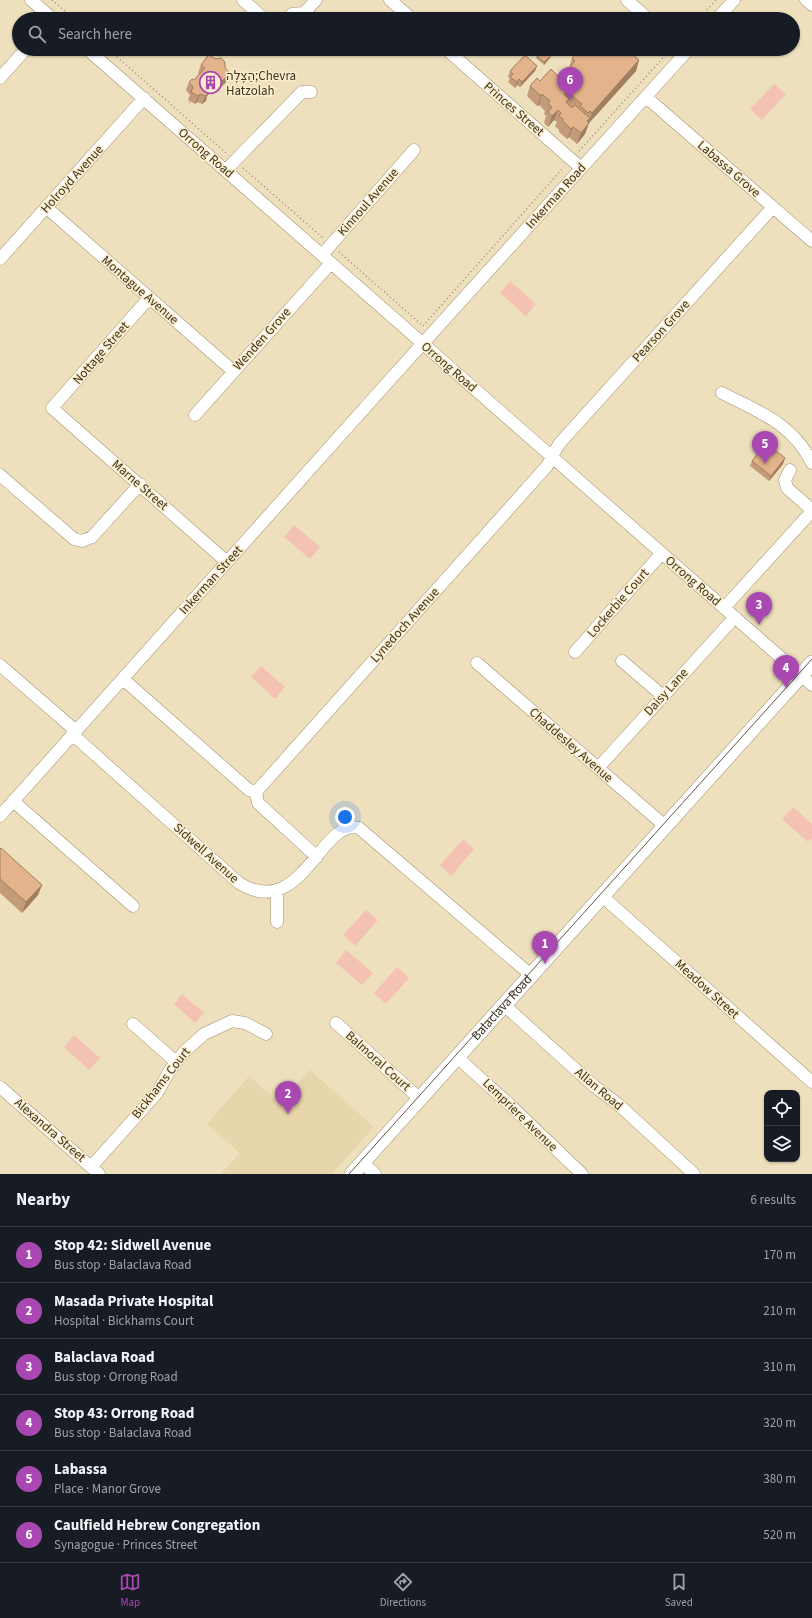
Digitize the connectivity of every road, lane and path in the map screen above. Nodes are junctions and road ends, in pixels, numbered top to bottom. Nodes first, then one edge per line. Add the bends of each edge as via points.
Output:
1 (31, 0) edge
2 (52, 0) edge
3 (243, 0) edge
4 (316, 0) edge
5 (390, 0) edge
6 (627, 0) edge
7 (716, 0) edge
8 (734, 0) edge
9 (806, 0) edge
10 (812, 5) edge
11 (45, 12) edge
12 (66, 12) edge
13 (256, 12) edge
14 (305, 12) edge
15 (404, 12) edge
16 (640, 12) edge
17 (705, 12) edge
18 (723, 12) edge
19 (20, 56) edge
20 (95, 56) edge
21 (116, 56) edge
22 (454, 56) edge
23 (665, 56) edge
24 (681, 56) edge
25 (0, 78) edge
26 (311, 92) dead end
27 (646, 97) junction
28 (144, 98) junction
29 (414, 150) dead end
30 (571, 159) junction
31 (235, 161) junction
32 (582, 168) junction
33 (226, 170) junction
34 (772, 207) junction
35 (47, 208) junction
36 (812, 241) edge
37 (331, 245) junction
38 (0, 259) edge
39 (326, 259) junction
40 (149, 298) junction
41 (423, 344) junction
42 (233, 371) junction
43 (722, 392) dead end
44 (52, 408) joint
45 (194, 415) dead end
46 (551, 457) junction
47 (812, 463) edge
48 (790, 470) dead end
49 (0, 476) edge
50 (140, 484) junction
51 (812, 510) edge
52 (661, 554) junction
53 (227, 562) junction
54 (724, 608) junction
55 (735, 617) junction
56 (575, 652) dead end
57 (622, 661) dead end
58 (477, 663) dead end
59 (812, 663) edge
60 (0, 665) edge
61 (800, 675) junction
62 (123, 679) junction
63 (812, 685) edge
64 (663, 696) junction
65 (74, 732) junction
66 (598, 768) junction
67 (256, 792) junction
68 (13, 801) junction
69 (0, 816) edge
70 (665, 826) junction
71 (317, 857) junction
72 (276, 890) junction
73 (602, 896) junction
74 (133, 906) dead end
75 (278, 922) dead end
76 (531, 975) junction
77 (504, 1005) junction
78 (336, 1023) dead end
79 (133, 1024) dead end
80 (266, 1034) dead end
81 (457, 1057) junction
82 (176, 1062) junction
83 (812, 1082) edge
84 (0, 1087) edge
85 (420, 1099) junction
86 (363, 1163) junction
87 (95, 1170) edge
88 (352, 1174) edge
89 (375, 1174) edge
90 (582, 1174) edge
91 (694, 1174) edge

1 - 11 street
2 - 12 path
3 - 13 street
4 - 14 street
5 - 15 street
6 - 16 street
7 - 17 path
8 - 18 street
9 - 10 street
19 - 25 street
20 - 28 street, Orrong Road
21 - 31 path
22 - 30 street, Princes Street
23 - 30 path
24 - 27 street, Inkerman Road
26 - 31 street via 302,92
27 - 32 street, Inkerman Road
27 - 34 street, Labassa Grove
28 - 33 street, Orrong Road
28 - 35 street, Holroyd Avenue
29 - 37 street, Kinnoul Avenue
30 - 32 street, Princes Street
30 - 37 path via 422,326
31 - 33 street
31 - 37 path
32 - 41 street, Inkerman Road
33 - 39 street, Orrong Road
34 - 36 street, Labassa Grove
34 - 46 street, Pearson Grove via 559,444
35 - 38 street, Holroyd Avenue
35 - 40 street, Montague Avenue
37 - 39 street, Kinnoul Avenue
39 - 41 street, Orrong Road
39 - 42 street, Wenden Grove
40 - 42 street, Montague Avenue
40 - 44 street, Nottage Street
41 - 46 street, Orrong Road
41 - 53 street, Inkerman Street
42 - 45 street, Wenden Grove
43 - 47 street via 788,430 799,441
44 - 50 street, Marne Street
46 - 52 street, Orrong Road
46 - 67 street, Lynedoch Avenue via 547,466
48 - 51 street via 785,480 787,488
49 - 50 street via 74,539 82,541 92,537
50 - 53 street, Marne Street
51 - 54 street
52 - 54 street, Orrong Road
52 - 56 street, Lockerbie Court
53 - 62 street, Inkerman Street
54 - 55 street, Orrong Road
55 - 61 street, Orrong Road
55 - 64 street, Daisy Lane
57 - 64 street
58 - 66 street, Chaddesley Avenue
59 - 61 main road, Balaclava Road
60 - 65 street, Sidwell Avenue
61 - 63 street, Orrong Road
61 - 70 main road, Balaclava Road
62 - 65 street, Inkerman Street
62 - 67 street via 249,790
64 - 66 street, Daisy Lane
65 - 68 street, Inkerman Street
65 - 72 street, Sidwell Avenue via 239,884 258,891
66 - 70 street, Chaddesley Avenue
67 - 71 street via 258,803
68 - 69 street, Inkerman Street
68 - 74 street
70 - 73 main road, Balaclava Road
71 - 72 street, Sidwell Avenue via 299,877
71 - 76 street, Sidwell Avenue via 342,829 359,828
72 - 75 street
73 - 76 main road, Balaclava Road
73 - 83 street, Meadow Street
76 - 77 main road, Balaclava Road
77 - 81 main road, Balaclava Road
77 - 91 street, Allan Road
78 - 85 street, Balmoral Court
79 - 82 street
80 - 82 street, Bickhams Court via 245,1023 226,1022 204,1034
81 - 85 main road, Balaclava Road
81 - 90 street, Lempriere Avenue
82 - 87 street, Bickhams Court via 157,1093
84 - 87 street, Alexandra Street
85 - 86 main road, Balaclava Road
86 - 88 main road, Balaclava Road
86 - 89 street

